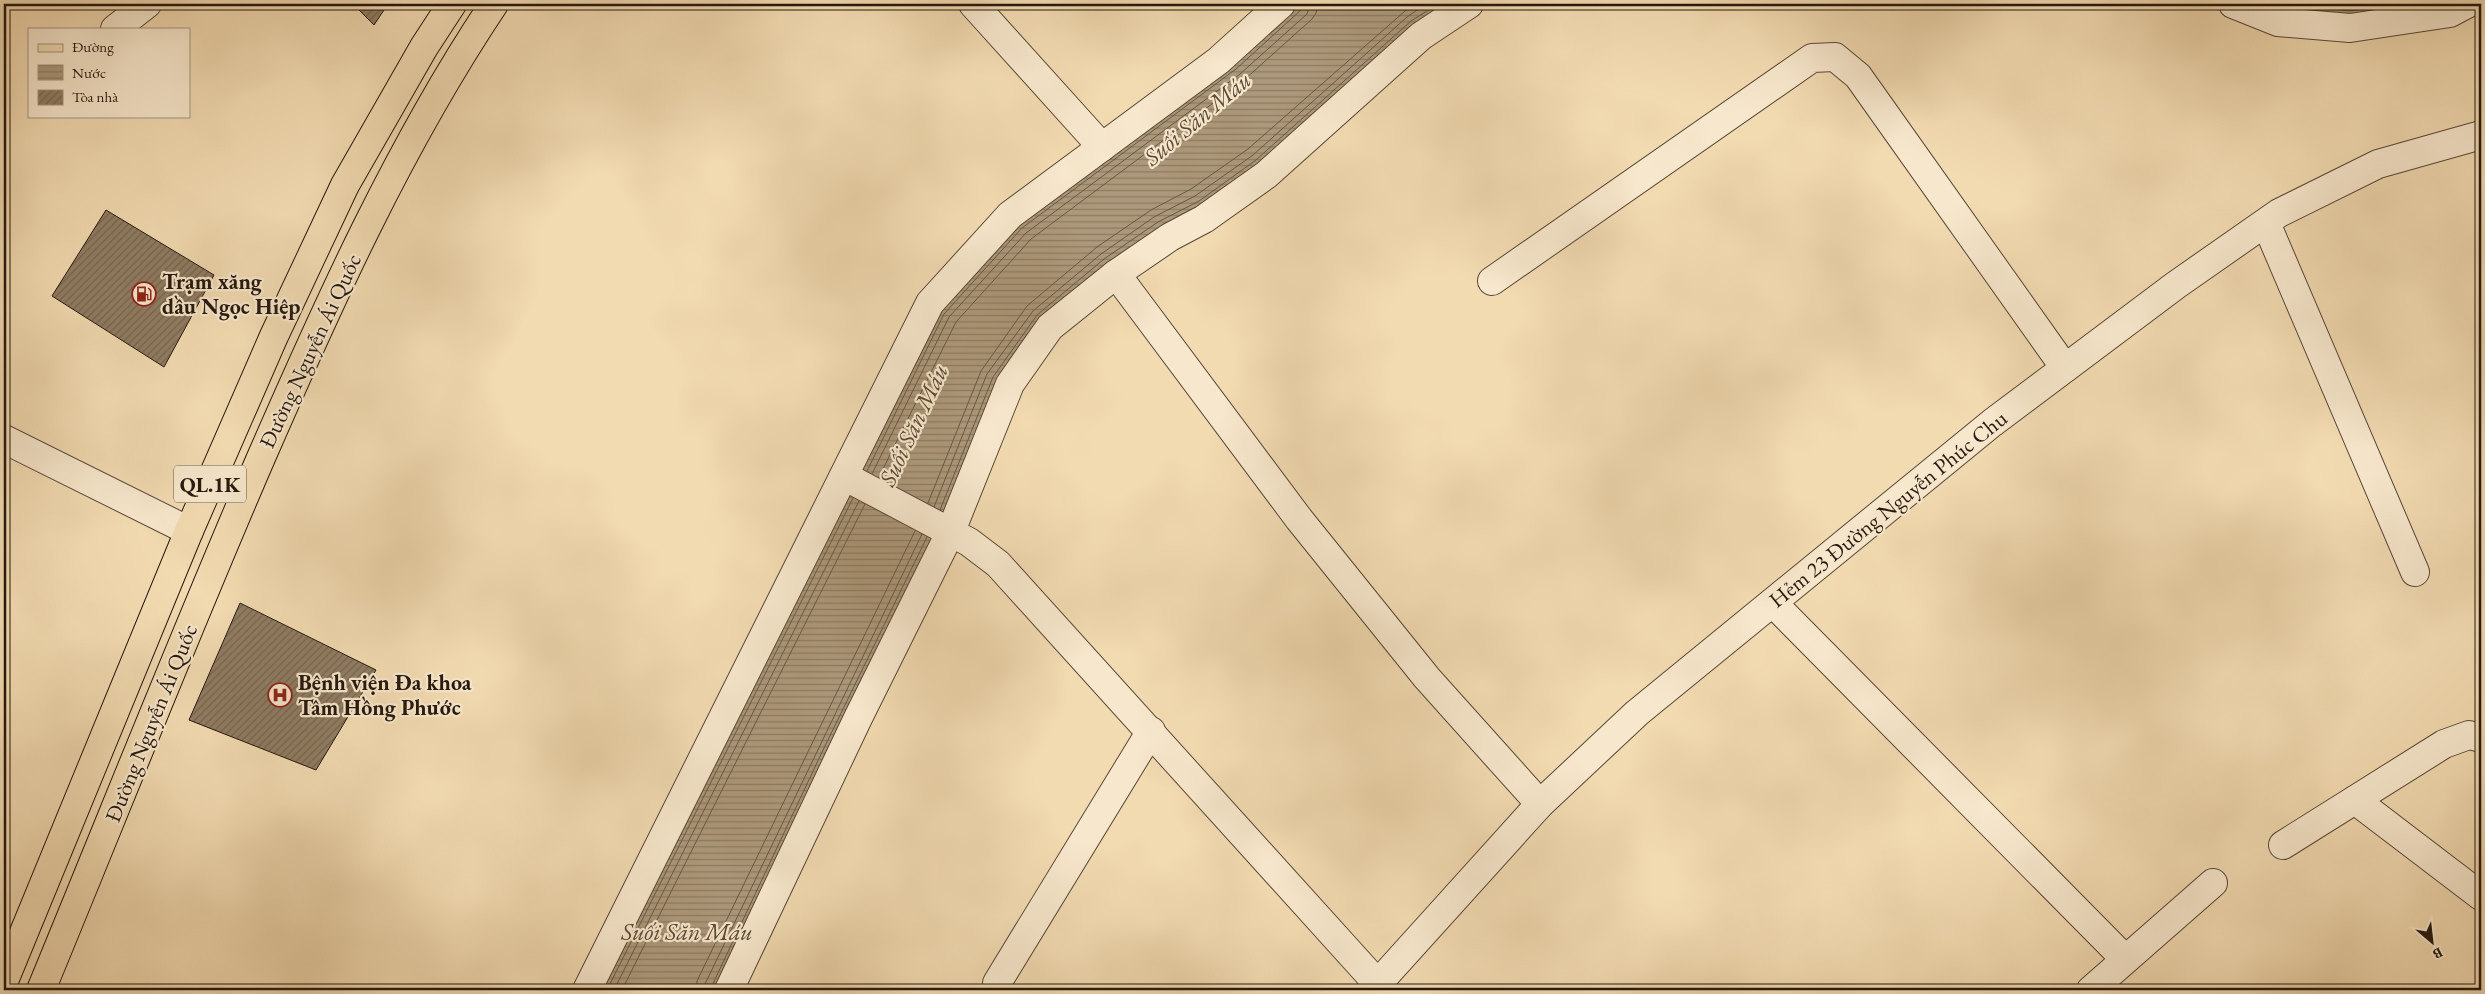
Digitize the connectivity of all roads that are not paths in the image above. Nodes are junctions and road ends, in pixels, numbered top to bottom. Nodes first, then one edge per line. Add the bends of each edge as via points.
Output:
1 (146, 4) edge
2 (452, 4) edge
3 (973, 4) edge
4 (1281, 4) edge
5 (1469, 4) edge
6 (2233, 4) edge
7 (2467, 4) edge
8 (485, 7) edge
9 (116, 28) edge
10 (2481, 135) edge
11 (1102, 147) junction
12 (2266, 222) junction
13 (1116, 274) junction
14 (1492, 281) dead end
15 (2065, 368) junction
16 (4, 439) edge
17 (844, 476) junction
18 (189, 531) junction
19 (951, 531) junction
20 (2415, 572) dead end
21 (1773, 603) junction
22 (1151, 731) junction
23 (2481, 738) edge
24 (2355, 800) junction
25 (1540, 804) junction
26 (2283, 845) dead end
27 (2213, 883) dead end
28 (2481, 896) edge
29 (2125, 960) junction
30 (4, 982) edge
31 (997, 983) dead end
32 (1374, 987) edge
33 (41, 990) edge
34 (587, 990) edge
35 (729, 990) edge
36 (2091, 990) edge

1 - 9 street
2 - 18 main road, Đường Nguyễn Ái Quốc / QL.1K via 345,185 274,336
3 - 11 street
4 - 11 street via 1218,62
5 - 13 street via 1421,36 1266,175 1204,219 1170,237
6 - 7 street via 2278,22 2350,28 2450,13
8 - 33 main road, Đường Nguyễn Ái Quốc / QL.1K via 401,161 311,344 223,546
10 - 12 street, Hẻm 23 Đường Nguyễn Phúc Chu via 2378,164
11 - 17 street via 1010,215 930,303
12 - 15 street, Hẻm 23 Đường Nguyễn Phúc Chu
12 - 20 street
13 - 19 street via 1050,328 1010,384
13 - 25 street via 1311,534 1427,678
14 - 15 street via 1812,58 1835,57 1858,76
15 - 21 street, Hẻm 23 Đường Nguyễn Phúc Chu via 1992,423
16 - 18 street
17 - 19 street
17 - 34 street
18 - 30 main road, Đường Nguyễn Ái Quốc / QL.1K
19 - 22 street via 998,564
19 - 35 street
21 - 25 street, Hẻm 23 Đường Nguyễn Phúc Chu via 1637,713
21 - 29 street
22 - 31 street
22 - 32 street
23 - 24 street via 2468,735 2444,744
24 - 26 street
24 - 28 street
25 - 32 street, Hẻm 23 Đường Nguyễn Phúc Chu
27 - 29 street
29 - 36 street

